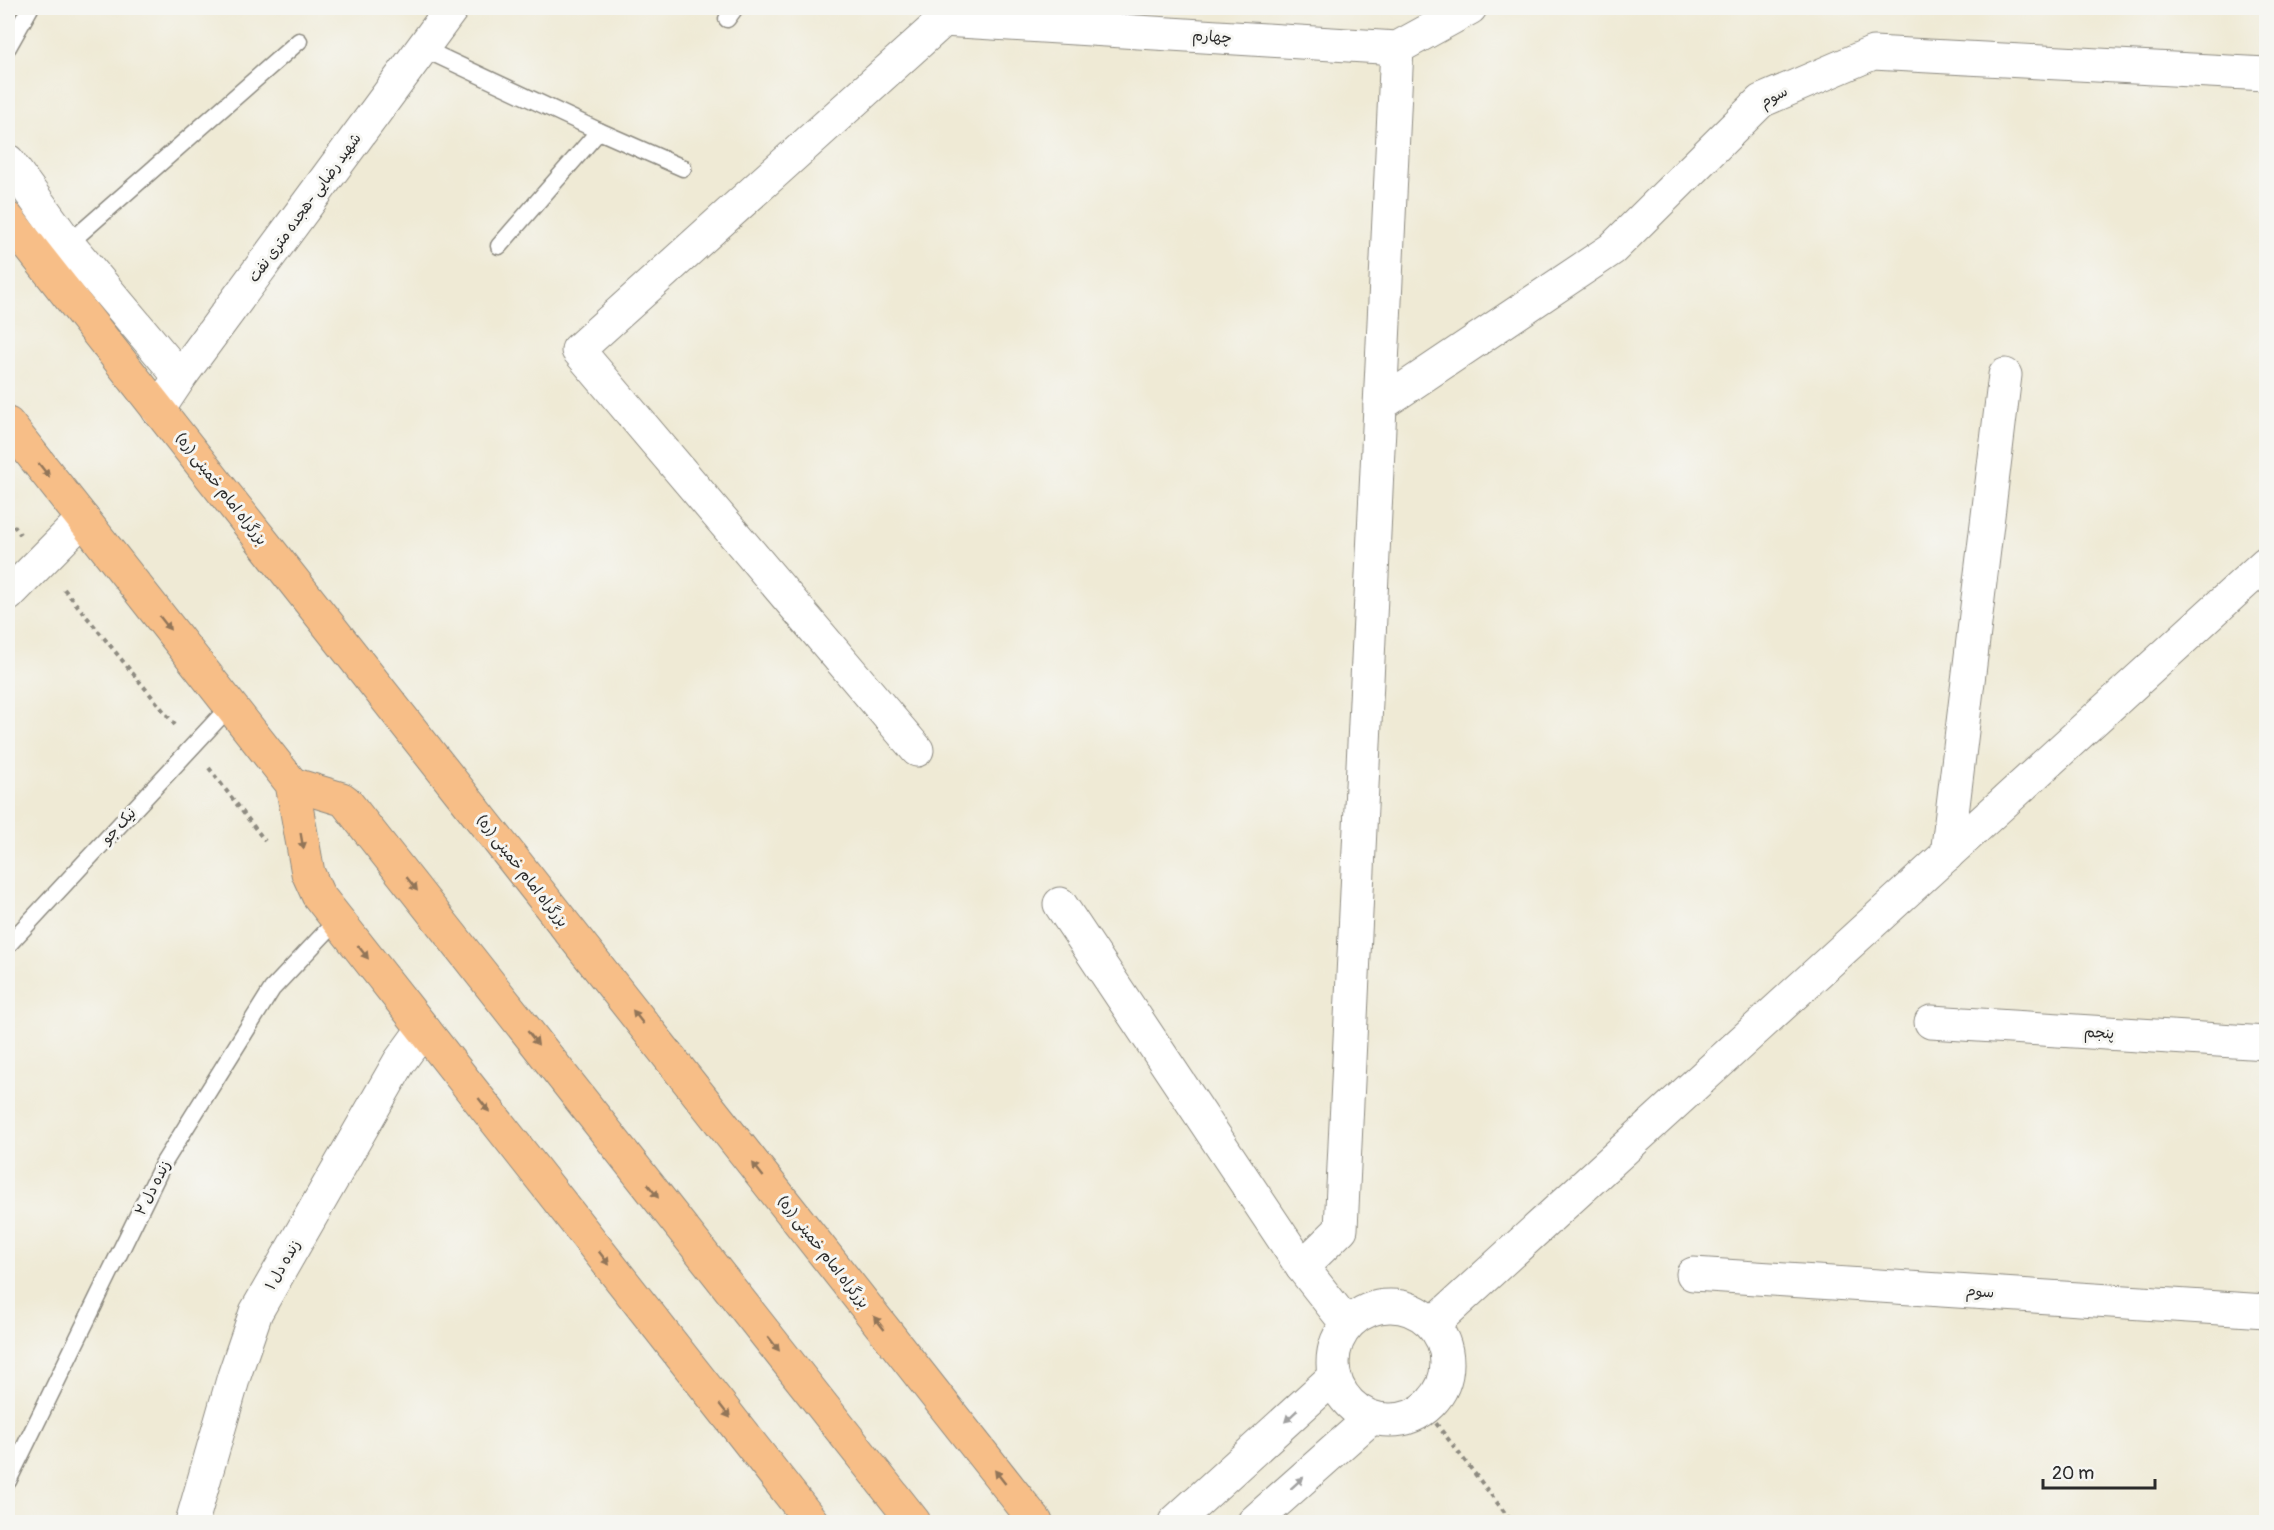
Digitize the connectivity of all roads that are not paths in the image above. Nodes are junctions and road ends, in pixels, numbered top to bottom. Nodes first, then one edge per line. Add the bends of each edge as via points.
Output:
1 (30, 8) edge
2 (452, 8) edge
3 (1470, 8) edge
4 (950, 14) edge
5 (299, 41) dead end
6 (8, 47) edge
7 (422, 48) junction
8 (1396, 48) junction
9 (2266, 74) edge
10 (599, 131) junction
11 (8, 161) edge
12 (683, 168) dead end
13 (8, 219) edge
14 (68, 244) junction
15 (499, 246) dead end
16 (2005, 375) dead end
17 (180, 377) junction
18 (1380, 405) junction
19 (159, 410) junction
20 (8, 424) edge
21 (83, 519) junction
22 (2266, 563) edge
23 (8, 594) edge
24 (230, 706) junction
25 (917, 750) dead end
26 (292, 784) junction
27 (1947, 855) junction
28 (1060, 904) dead end
29 (338, 919) junction
30 (8, 945) edge
31 (1931, 1022) dead end
32 (425, 1031) junction
33 (2266, 1043) edge
34 (1302, 1267) junction
35 (1693, 1274) dead end
36 (2266, 1311) edge
37 (1347, 1324) junction
38 (1433, 1324) junction
39 (1334, 1377) junction
40 (1371, 1418) junction
41 (8, 1481) edge
42 (192, 1522) edge
43 (812, 1522) edge
44 (914, 1522) edge
45 (1036, 1522) edge
46 (1176, 1522) edge
47 (1254, 1522) edge

1 - 6 lane
2 - 7 street, شهید رضایی -هجده متری نفت
3 - 8 street
4 - 8 street, چهارم
4 - 25 street via 578,350
5 - 14 lane
7 - 10 lane
7 - 17 street, شهید رضایی -هجده متری نفت
8 - 18 street
9 - 18 street, سوم via 1873,53 1761,101 1612,249
10 - 12 lane
10 - 15 lane
11 - 14 street
13 - 19 highway, بزرگراه امام خمینی (ره)
14 - 17 street
16 - 27 street
17 - 19 street, شهید رضایی -هجده متری نفت
18 - 34 street via 1341,1229
45 -> 19 highway, بزرگراه امام خمینی (ره)
20 -> 21 highway
21 - 23 street
21 -> 24 highway
22 - 27 street
24 - 26 highway
24 - 30 lane, نیک جو
26 -> 29 highway via 308,873 318,896
26 -> 44 highway via 342,799 376,838
27 - 38 street
28 - 34 street
29 -> 32 highway
29 - 41 lane, زنده دل ۲ via 272,989 164,1164
31 - 33 street, پنجم
32 - 42 street, زنده دل ۱ via 400,1061 256,1312
32 -> 43 highway
34 - 37 street
35 - 36 street, سوم
37 - 38 street via 1363,1312 1381,1306 1400,1306
37 - 39 street via 1337,1339 1332,1358
38 - 40 street via 1448,1359 1438,1395 1425,1409 1408,1418
39 - 40 street via 1347,1401
39 -> 46 street
47 -> 40 street

